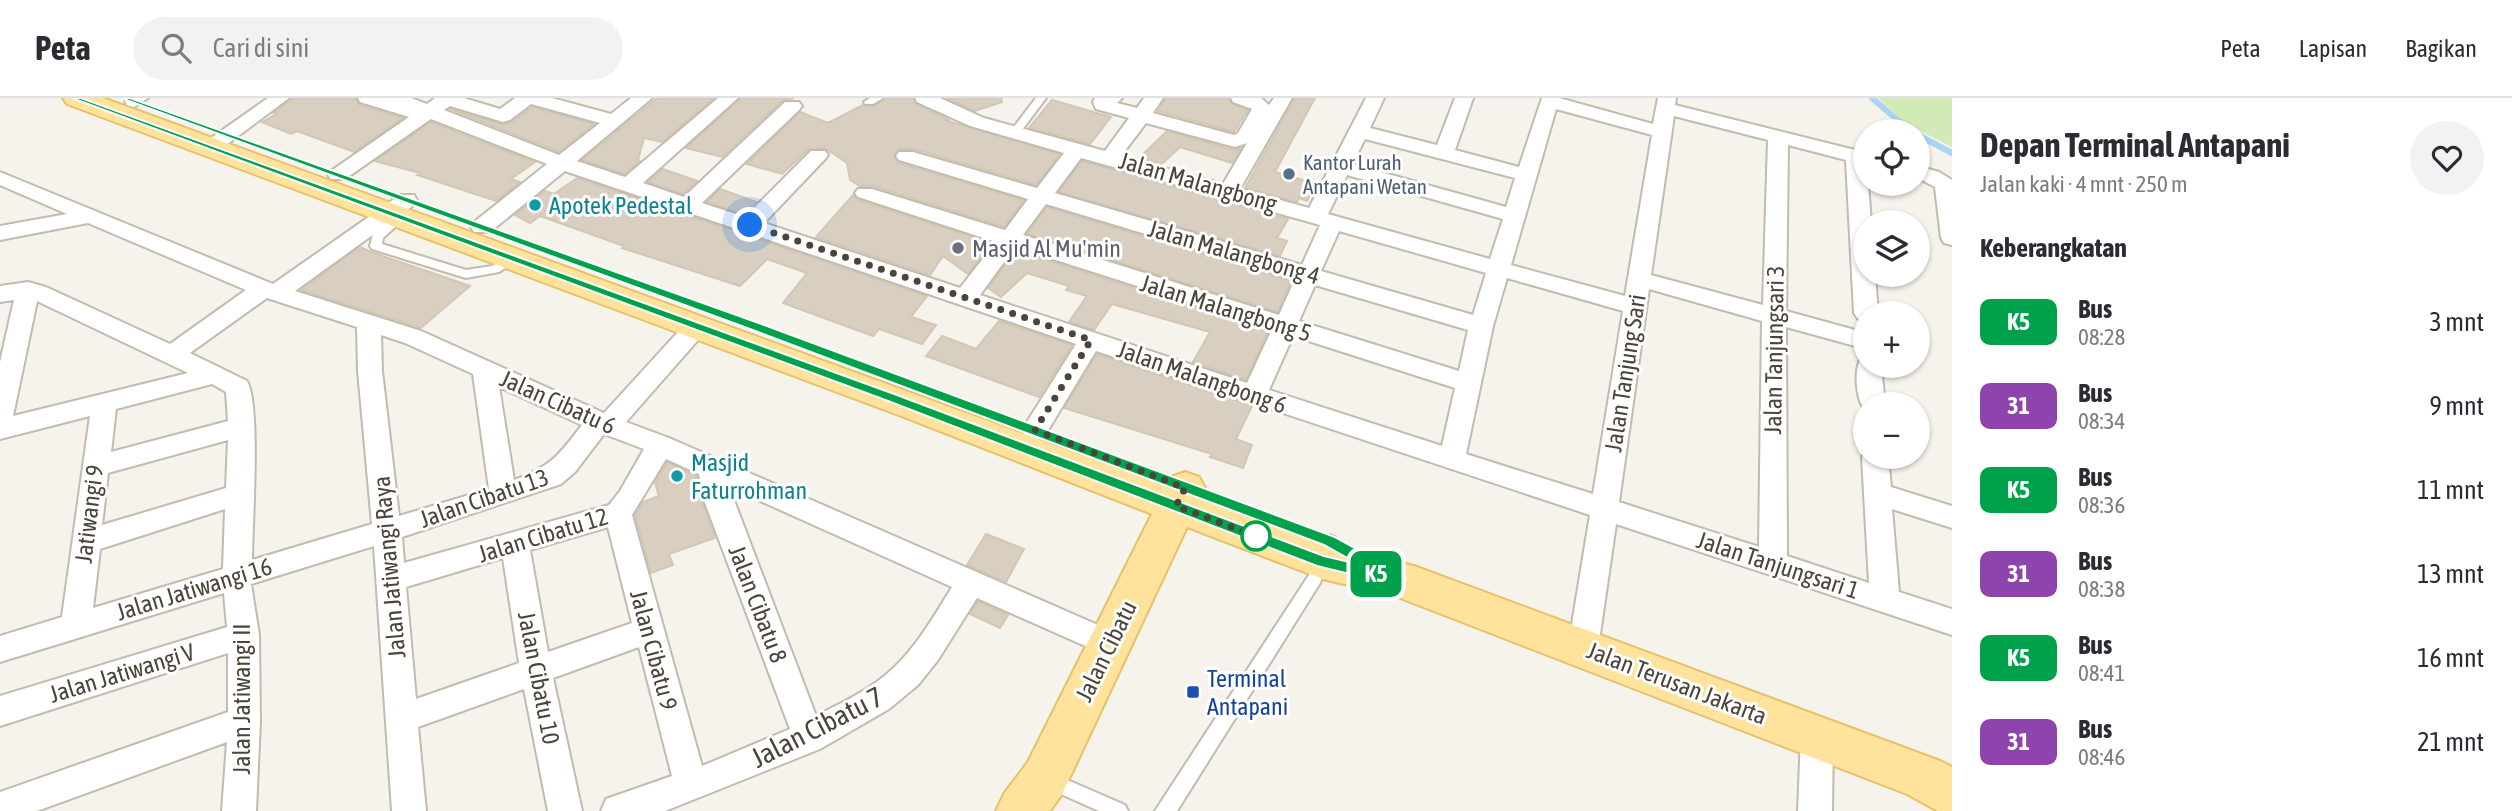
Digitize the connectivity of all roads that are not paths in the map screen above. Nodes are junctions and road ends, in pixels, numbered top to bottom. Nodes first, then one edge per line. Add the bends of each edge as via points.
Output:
1 (77, 98) edge
2 (280, 98) edge
3 (367, 98) edge
4 (446, 98) edge
5 (529, 98) edge
6 (643, 98) edge
7 (729, 98) edge
8 (1041, 98) edge
9 (1113, 98) edge
10 (1154, 98) edge
11 (1240, 98) edge
12 (1283, 98) edge
13 (1374, 98) edge
14 (1464, 98) edge
15 (930, 99) edge
16 (390, 100) edge
17 (1549, 101) joint
18 (129, 102) edge
19 (792, 106) dead end
20 (1664, 113) edge
21 (1135, 115) junction
22 (424, 116) junction
23 (615, 121) junction
24 (1358, 131) junction
25 (1015, 132) junction
26 (1778, 136) junction
27 (220, 141) junction
28 (1077, 149) junction
29 (1444, 153) junction
30 (818, 155) dead end
31 (906, 156) dead end
32 (1104, 156) junction
33 (1853, 156) edge
34 (562, 163) junction
35 (1340, 167) junction
36 (338, 175) junction
37 (1528, 176) junction
38 (1930, 176) edge
39 (0, 178) edge
40 (1940, 180) joint
41 (628, 185) junction
42 (1229, 191) junction
43 (865, 193) dead end
44 (1043, 195) junction
45 (1862, 196) edge
46 (688, 204) junction
47 (399, 210) junction
48 (90, 216) junction
49 (1515, 216) junction
50 (1325, 218) junction
51 (750, 225) junction
52 (482, 227) junction
53 (0, 233) edge
54 (1952, 239) edge
55 (1010, 240) junction
56 (1497, 267) junction
57 (1310, 274) junction
58 (1639, 279) junction
59 (28, 290) junction
60 (270, 291) junction
61 (0, 294) edge
62 (965, 298) junction
63 (1866, 301) edge
64 (1635, 307) junction
65 (1774, 315) junction
66 (369, 323) junction
67 (1481, 326) junction
68 (697, 327) junction
69 (1287, 328) junction
70 (1853, 337) edge
71 (1091, 340) junction
72 (171, 355) junction
73 (484, 369) junction
74 (215, 375) junction
75 (1469, 383) junction
76 (1254, 395) junction
77 (923, 399) junction
78 (104, 403) junction
79 (0, 417) edge
80 (604, 424) junction
81 (241, 427) junction
82 (0, 429) edge
83 (1035, 430) junction
84 (660, 445) junction
85 (1452, 460) junction
86 (93, 467) junction
87 (711, 469) junction
88 (1876, 469) edge
89 (240, 494) junction
90 (1878, 494) junction
91 (503, 495) junction
92 (1180, 497) junction
93 (1605, 509) junction
94 (618, 513) junction
95 (1952, 517) edge
96 (387, 530) junction
97 (86, 542) junction
98 (515, 544) junction
99 (1326, 551) junction
100 (1773, 564) junction
101 (392, 579) junction
102 (238, 582) junction
103 (971, 583) junction
104 (1885, 600) junction
105 (1952, 622) edge
106 (76, 625) junction
107 (649, 630) junction
108 (244, 635) junction
109 (1110, 644) junction
110 (1583, 648) junction
111 (0, 649) edge
112 (536, 671) junction
113 (0, 711) edge
114 (401, 719) junction
115 (244, 721) junction
116 (1816, 736) junction
117 (809, 738) junction
118 (691, 786) junction
119 (1952, 793) edge
120 (1033, 794) edge
121 (0, 808) edge
122 (239, 811) edge
123 (409, 811) edge
124 (565, 811) edge
125 (618, 811) edge
126 (1119, 811) edge
127 (1164, 811) edge
128 (1815, 811) edge

1 - 18 main road, Jalan Terusan Jakarta
2 - 27 street
3 - 16 street
4 - 5 street via 503,116
4 - 22 street
5 - 23 street
6 - 23 street
7 - 41 street
8 - 25 lane
9 - 21 street via 1103,105
10 - 21 street
11 - 21 street via 1258,103 1262,109 1245,137 1235,141
12 - 42 street
13 - 24 street
14 - 29 street
15 - 25 street, Jalan Malangbong via 978,122
16 - 22 street
16 - 34 street, Jalan Malangbong 6
17 - 20 street
17 - 37 street
18 - 27 main road, Jalan Terusan Jakarta
19 - 46 street
20 - 26 street
20 - 58 street, Jalan Tanjung Sari
21 - 32 street
22 - 36 street
23 - 34 street
24 - 29 street
24 - 35 street
25 - 28 street, Jalan Malangbong
26 - 33 street
26 - 65 street, Jalan Tanjungsari 3
27 - 36 main road, Jalan Terusan Jakarta
27 - 47 main road, Jalan Terusan Jakarta
28 - 32 street, Jalan Malangbong
28 - 44 street
29 - 37 street
30 - 51 street
31 - 44 street, Jalan Malangbong 4
32 - 42 street, Jalan Malangbong
34 - 41 street, Jalan Malangbong 6
34 - 52 street
35 - 49 street
35 - 50 street
36 - 47 main road, Jalan Terusan Jakarta
37 - 49 street
38 - 40 street
39 - 48 street, Jalan Cibatu 6
40 - 54 street via 1945,185
41 - 46 street, Jalan Malangbong 6
42 - 50 street, Jalan Malangbong
43 - 55 street, Jalan Malangbong 5
44 - 55 street
44 - 57 street, Jalan Malangbong 4
45 - 63 street
46 - 51 street, Jalan Malangbong 6
47 - 52 main road, Jalan Terusan Jakarta
47 - 60 street
47 - 68 main road, Jalan Terusan Jakarta via 513,259
48 - 53 street
48 - 60 street, Jalan Cibatu 6
49 - 56 street
50 - 56 street, Jalan Malangbong
50 - 57 street
51 - 62 street, Jalan Malangbong 6
52 - 77 main road, Jalan Terusan Jakarta
55 - 62 street
55 - 69 street, Jalan Malangbong 5
56 - 64 street, Jalan Malangbong
56 - 67 street
57 - 67 street, Jalan Malangbong 4
57 - 69 street
58 - 64 street, Jalan Tanjung Sari
58 - 65 street
59 - 61 street
59 - 72 street
59 - 79 street
60 - 66 street, Jalan Cibatu 6
60 - 72 street
62 - 71 street, Jalan Malangbong 6
64 - 93 street, Jalan Tanjung Sari
65 - 70 street
65 - 100 street, Jalan Tanjungsari 3
66 - 73 street, Jalan Cibatu 6
66 - 96 street, Jalan Jatiwangi Raya
67 - 75 street
68 - 77 main road, Jalan Terusan Jakarta
68 - 80 street, Jalan Cibatu 13
69 - 75 street, Jalan Malangbong 5
69 - 76 street
71 - 76 street, Jalan Malangbong 6
71 - 83 street
72 - 74 street
73 - 80 street, Jalan Cibatu 6
73 - 91 street
74 - 78 street
74 - 81 street, Jalan Jatiwangi II via 238,387
75 - 85 street
76 - 85 street, Jalan Malangbong 6
77 - 83 main road, Jalan Terusan Jakarta
77 - 92 main road, Jalan Terusan Jakarta
78 - 82 street
78 - 86 street, Jatiwangi 9
80 - 84 street, Jalan Cibatu 6
80 - 91 street, Jalan Cibatu 13 via 552,477
81 - 86 street
81 - 89 street, Jalan Jatiwangi II
83 - 92 main road, Jalan Terusan Jakarta
84 - 87 street, Jalan Cibatu 6
84 - 94 street, Jalan Cibatu 12
85 - 93 street, Jalan Malangbong 6
86 - 97 street, Jatiwangi 9
87 - 103 street, Jalan Cibatu 6
87 - 117 street, Jalan Cibatu 8 via 718,499
88 - 90 street
89 - 97 street
89 - 102 street, Jalan Jatiwangi II
90 - 95 street
90 - 104 street
91 - 96 street, Jalan Cibatu 13
92 - 99 main road, Jalan Terusan Jakarta
92 - 109 main road, Jalan Cibatu
93 - 100 street, Jalan Tanjungsari 1
93 - 110 street, Jalan Tanjung Sari
94 - 98 street, Jalan Cibatu 12
94 - 107 street, Jalan Cibatu 9
96 - 101 street, Jalan Jatiwangi Raya
96 - 102 street, Jalan Jatiwangi 16
97 - 106 street, Jatiwangi 9
98 - 101 street, Jalan Cibatu 12
98 - 112 street, Jalan Cibatu 10
99 - 110 main road, Jalan Terusan Jakarta
99 - 127 lane via 1230,713
100 - 104 street, Jalan Tanjungsari 1
101 - 114 street, Jalan Jatiwangi Raya
102 - 106 street, Jalan Jatiwangi 16
102 - 108 street, Jalan Jatiwangi II
103 - 109 street, Jalan Cibatu 6
103 - 117 street, Jalan Cibatu 7 via 920,662 897,686
104 - 105 street, Jalan Tanjungsari 1
106 - 111 street, Jalan Jatiwangi 16
107 - 112 street
107 - 118 street, Jalan Cibatu 9
108 - 113 street, Jalan Jatiwangi V
108 - 115 street, Jalan Jatiwangi II
109 - 120 main road, Jalan Cibatu
110 - 116 main road, Jalan Terusan Jakarta
112 - 114 street
112 - 124 street, Jalan Cibatu 10
114 - 123 street, Jalan Jatiwangi Raya
115 - 121 street
115 - 122 street, Jalan Jatiwangi II
116 - 119 main road, Jalan Terusan Jakarta via 1923,777
116 - 128 street
117 - 118 street, Jalan Cibatu 7
118 - 125 street, Jalan Cibatu 7
120 - 126 lane

